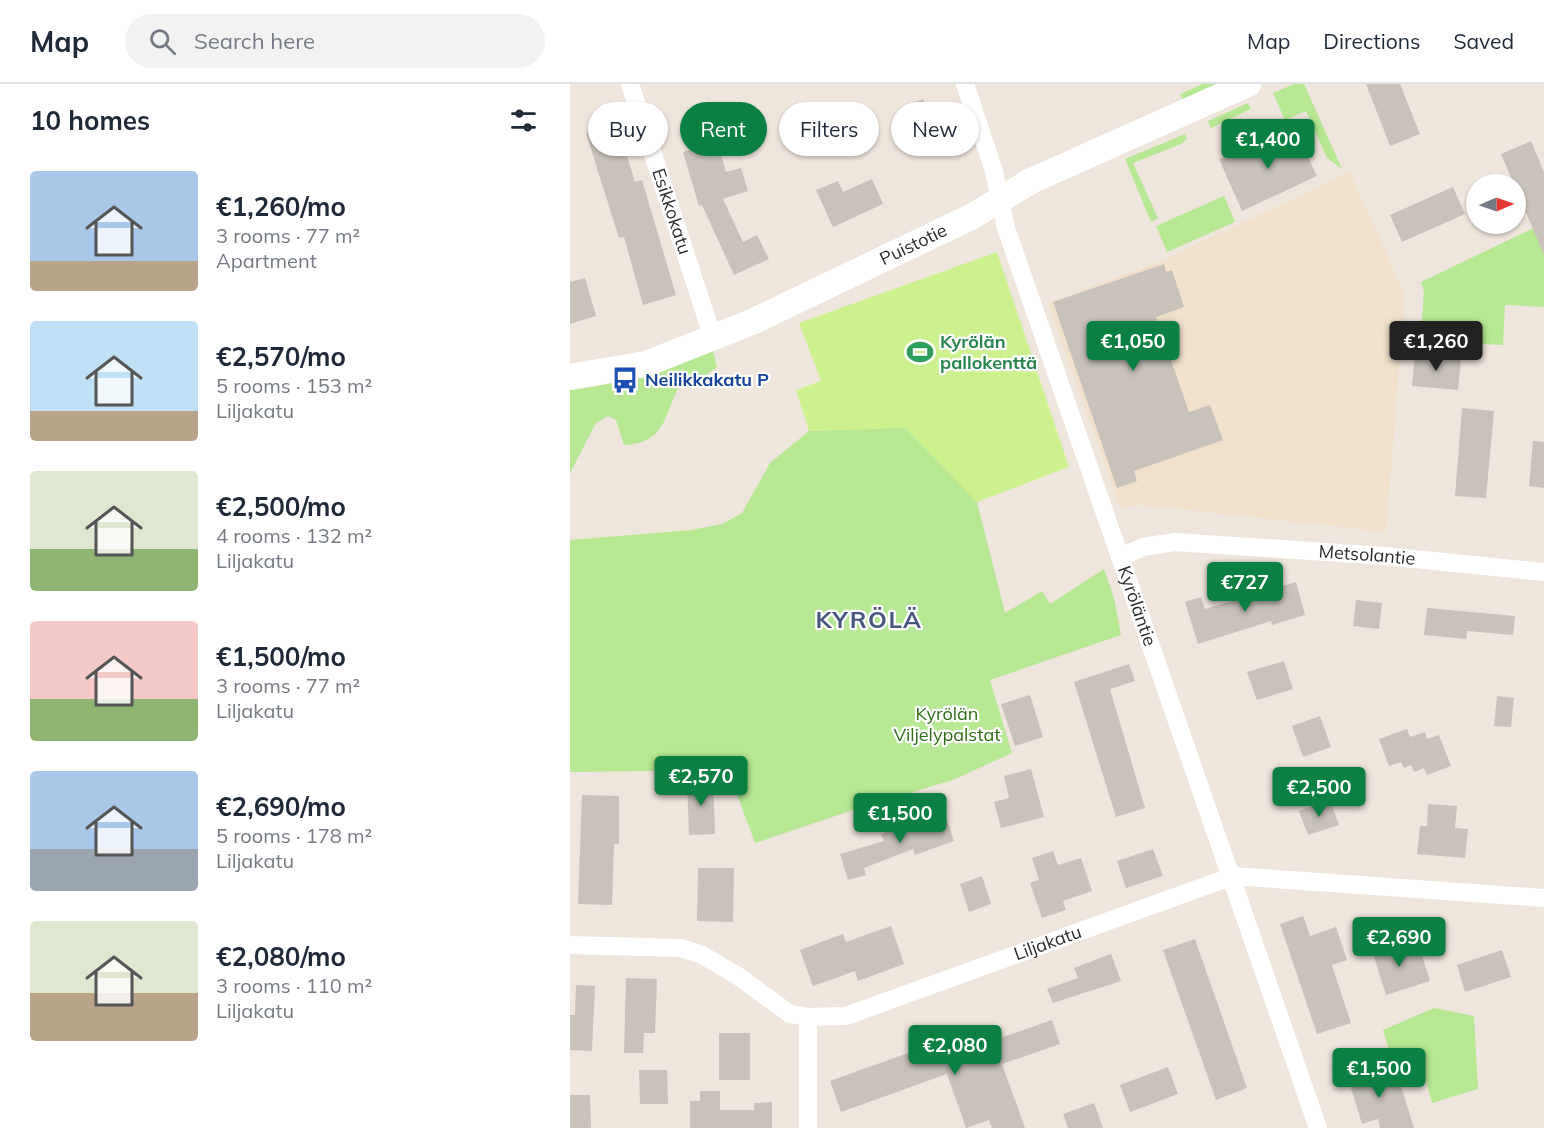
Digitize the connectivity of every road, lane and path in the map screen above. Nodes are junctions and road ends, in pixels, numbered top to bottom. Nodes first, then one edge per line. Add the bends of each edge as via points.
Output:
1 (630, 84) edge
2 (965, 84) edge
3 (1248, 84) edge
4 (1000, 199) junction
5 (713, 338) junction
6 (570, 377) edge
7 (1121, 557) junction
8 (1544, 572) edge
9 (1233, 876) junction
10 (1544, 898) edge
11 (570, 945) edge
12 (808, 1017) junction
13 (808, 1128) edge
14 (1318, 1128) edge

1 - 5 street, Esikkokatu
2 - 4 street, Kyröläntie
3 - 4 street, Puistotie via 1031,181
4 - 5 street, Puistotie via 963,221
4 - 7 street, Kyröläntie via 1013,248
5 - 6 street, Puistotie via 646,364
7 - 8 street, Metsolantie via 1143,547 1175,542 1385,556
7 - 9 street, Kyröläntie
9 - 10 street, Liljakatu
9 - 12 street, Liljakatu via 846,1016
9 - 14 street, Kyröläntie
11 - 12 street, Liljakatu via 681,948 738,976 790,1014
12 - 13 street

